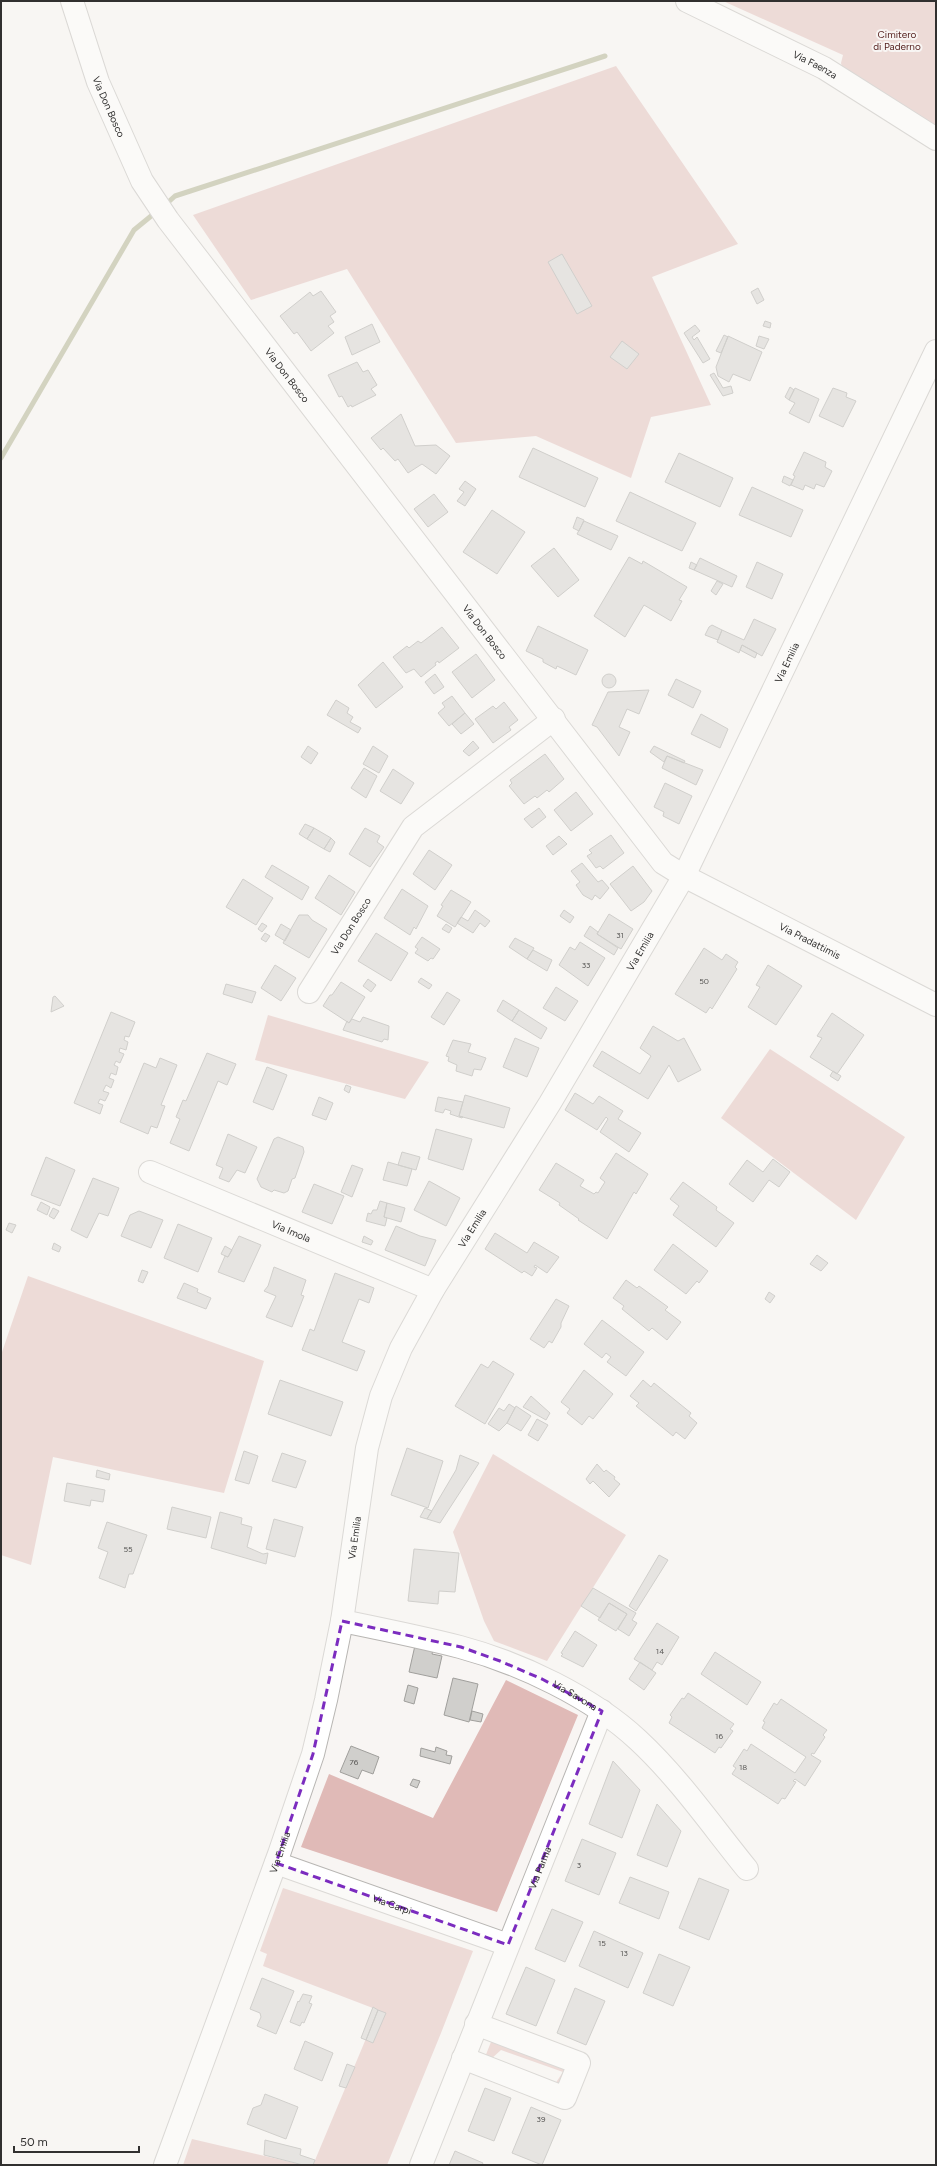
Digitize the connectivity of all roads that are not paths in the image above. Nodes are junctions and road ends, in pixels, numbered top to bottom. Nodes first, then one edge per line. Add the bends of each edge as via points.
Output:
1 (72, 1) edge
2 (687, 1) edge
3 (936, 139) edge
4 (936, 351) edge
5 (554, 719) junction
6 (684, 876) junction
7 (309, 992) dead end
8 (936, 1005) edge
9 (150, 1172) dead end
10 (433, 1290) junction
11 (342, 1621) junction
12 (602, 1711) junction
13 (276, 1863) junction
14 (747, 1869) dead end
15 (508, 1945) junction
16 (476, 2024) junction
17 (463, 2058) junction
18 (165, 2165) edge
19 (421, 2165) edge

1 - 5 street, Via Don Bosco via 98,82 149,192
2 - 3 street, Via Faenza via 824,68
4 - 6 street, Via Emilia
5 - 6 street, Via Don Bosco via 663,863
5 - 7 street, Via Don Bosco via 414,828
6 - 8 street, Via Pradattimis
6 - 10 street, Via Emilia via 550,1103
9 - 10 street, Via Imola
10 - 11 street, Via Emilia via 401,1348 384,1389 367,1448
11 - 12 street, Via Savona via 461,1647 494,1658 542,1679
11 - 13 street, Via Emilia via 314,1747
12 - 14 street, Via Savona via 638,1740 665,1769
12 - 15 street, Via Parma
13 - 15 street, Via Carpi
13 - 18 street, Via Emilia
15 - 16 street, Via Parma
16 - 17 street, Via Parma
16 - 17 street via 579,2063 565,2098
17 - 19 street, Via Parma

